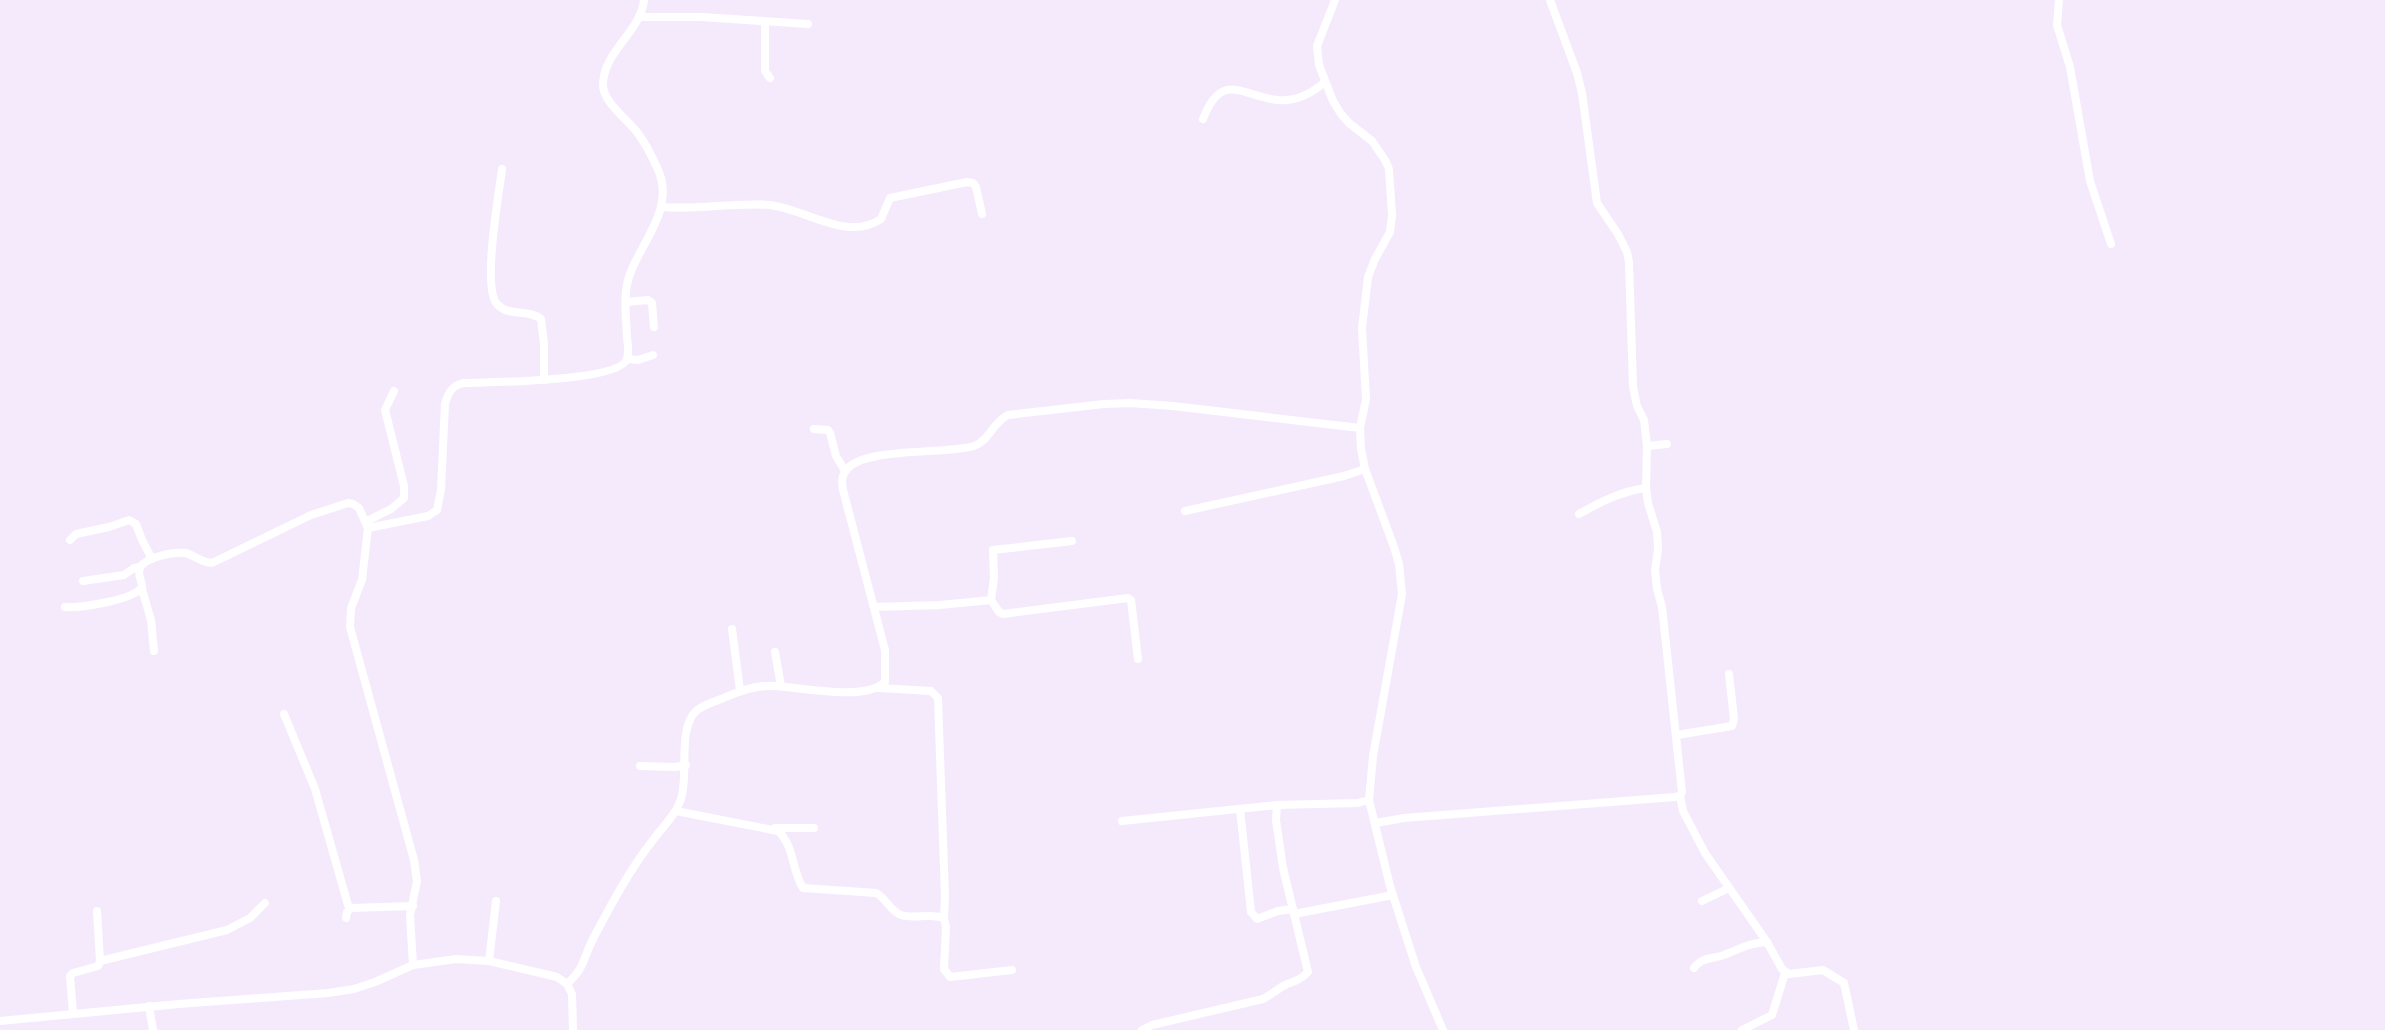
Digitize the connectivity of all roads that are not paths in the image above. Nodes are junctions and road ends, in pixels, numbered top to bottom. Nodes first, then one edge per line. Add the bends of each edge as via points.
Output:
1 (644, 0) edge
2 (1335, 0) edge
3 (1550, 0) edge
4 (2059, 0) edge
5 (639, 17) junction
6 (765, 22) junction
7 (808, 24) dead end
8 (770, 78) dead end
9 (1325, 82) junction
10 (1203, 119) dead end
11 (502, 170) dead end
12 (662, 207) junction
13 (982, 214) dead end
14 (2111, 244) dead end
15 (626, 302) junction
16 (654, 327) dead end
17 (652, 355) dead end
18 (627, 359) junction
19 (543, 380) junction
20 (394, 391) dead end
21 (1360, 428) junction
22 (814, 429) dead end
23 (1667, 444) dead end
24 (1647, 446) junction
25 (1365, 469) junction
26 (845, 471) junction
27 (1646, 488) junction
28 (1185, 511) dead end
29 (1579, 514) dead end
30 (368, 524) junction
31 (70, 540) dead end
32 (1072, 541) dead end
33 (152, 559) junction
34 (140, 567) junction
35 (84, 581) dead end
36 (142, 589) junction
37 (991, 600) junction
38 (65, 607) dead end
39 (874, 607) junction
40 (732, 629) dead end
41 (154, 651) dead end
42 (775, 652) dead end
43 (1138, 659) dead end
44 (1729, 674) dead end
45 (781, 686) junction
46 (879, 688) junction
47 (740, 690) junction
48 (284, 714) dead end
49 (1677, 735) junction
50 (686, 765) junction
51 (640, 766) dead end
52 (1680, 796) junction
53 (1369, 800) junction
54 (1277, 805) junction
55 (1240, 809) junction
56 (676, 810) junction
57 (1122, 821) dead end
58 (1376, 823) junction
59 (770, 828) junction
60 (814, 828) dead end
61 (1729, 888) junction
62 (1393, 895) junction
63 (496, 901) dead end
64 (1702, 901) dead end
65 (265, 903) dead end
66 (413, 906) junction
67 (351, 908) junction
68 (97, 911) dead end
69 (1294, 911) junction
70 (346, 918) dead end
71 (944, 918) junction
72 (1767, 942) junction
73 (100, 961) junction
74 (489, 961) junction
75 (413, 964) junction
76 (1694, 968) dead end
77 (1012, 970) dead end
78 (1785, 973) junction
79 (567, 984) junction
80 (149, 1006) junction
81 (73, 1013) junction
82 (0, 1021) edge
83 (153, 1030) edge
84 (573, 1030) edge
85 (1142, 1030) edge
86 (1443, 1030) edge
87 (1742, 1030) edge
88 (1854, 1030) edge

1 - 5 street
2 - 9 street via 1317,46
3 - 24 street via 1582,93 1597,203 1627,252 1633,387 1644,420
4 - 14 street via 2057,25 2070,67 2090,181
5 - 6 street via 701,16
5 - 12 street via 613,55 603,88 638,133 654,162 662,182
6 - 7 street
6 - 8 street via 765,71
9 - 10 street via 1295,99 1279,100 1234,89 1222,92 1208,105
9 - 21 street via 1341,114 1372,141 1389,169 1390,232 1372,264 1363,305 1366,399
11 - 19 street via 490,284 493,298 502,308 541,319
12 - 13 street via 770,206 843,227 860,228 881,219 890,198 973,183
12 - 15 street via 628,277
15 - 16 street via 652,303
15 - 18 street
17 - 18 street
18 - 19 street via 614,370
19 - 30 street via 454,386 445,404 441,500 437,510 428,516
20 - 30 street via 385,410 404,498
21 - 25 street
21 - 26 street via 1173,406 1104,404 1008,415 995,423 978,444 868,458
22 - 26 street via 828,430
23 - 24 street
24 - 27 street
25 - 28 street
25 - 53 street via 1399,564 1402,594 1373,756
26 - 39 street via 843,490
27 - 29 street via 1631,490
27 - 49 street via 1658,540 1655,570
30 - 33 street via 356,505 348,503 311,515 212,563 184,553
30 - 66 street via 362,580 351,608 351,627 414,860 417,887
31 - 33 street via 76,534 129,520 136,524
32 - 37 street via 993,550
33 - 34 street
34 - 35 street via 124,575
34 - 36 street
36 - 38 street via 124,598
36 - 41 street
37 - 39 street
37 - 43 street via 1003,614 1128,598
39 - 46 street via 885,650 886,676
40 - 47 street
42 - 45 street
44 - 49 street via 1732,726
45 - 46 street via 819,691
45 - 47 street
46 - 71 street via 931,691 938,698
47 - 50 street via 694,714 687,725
48 - 67 street via 315,789
49 - 52 street
50 - 51 street
50 - 56 street
52 - 58 street
52 - 61 street via 1693,831
53 - 54 street
53 - 58 street
54 - 55 street
54 - 69 street via 1282,860
55 - 57 street
55 - 69 street via 1251,912 1257,919 1278,911
56 - 59 street
56 - 79 street via 651,842 592,939 584,965
58 - 62 street
59 - 60 street
59 - 71 street via 778,831 791,848 803,888 876,893 900,914
61 - 64 street
61 - 72 street
62 - 69 street
62 - 86 street via 1416,968
63 - 74 street
65 - 73 street via 250,918 227,930
66 - 67 street
66 - 75 street
67 - 70 street
68 - 73 street
69 - 85 street via 1308,967 1303,977 1263,999
71 - 77 street via 944,969 950,977
72 - 76 street via 1744,945 1728,954 1698,961
72 - 78 street
73 - 81 street via 98,966 70,976
74 - 75 street via 456,959
74 - 79 street via 557,977
75 - 80 street via 354,989
78 - 87 street via 1772,1015
78 - 88 street via 1822,970 1844,982
79 - 84 street via 572,994
80 - 81 street
80 - 83 street
81 - 82 street

